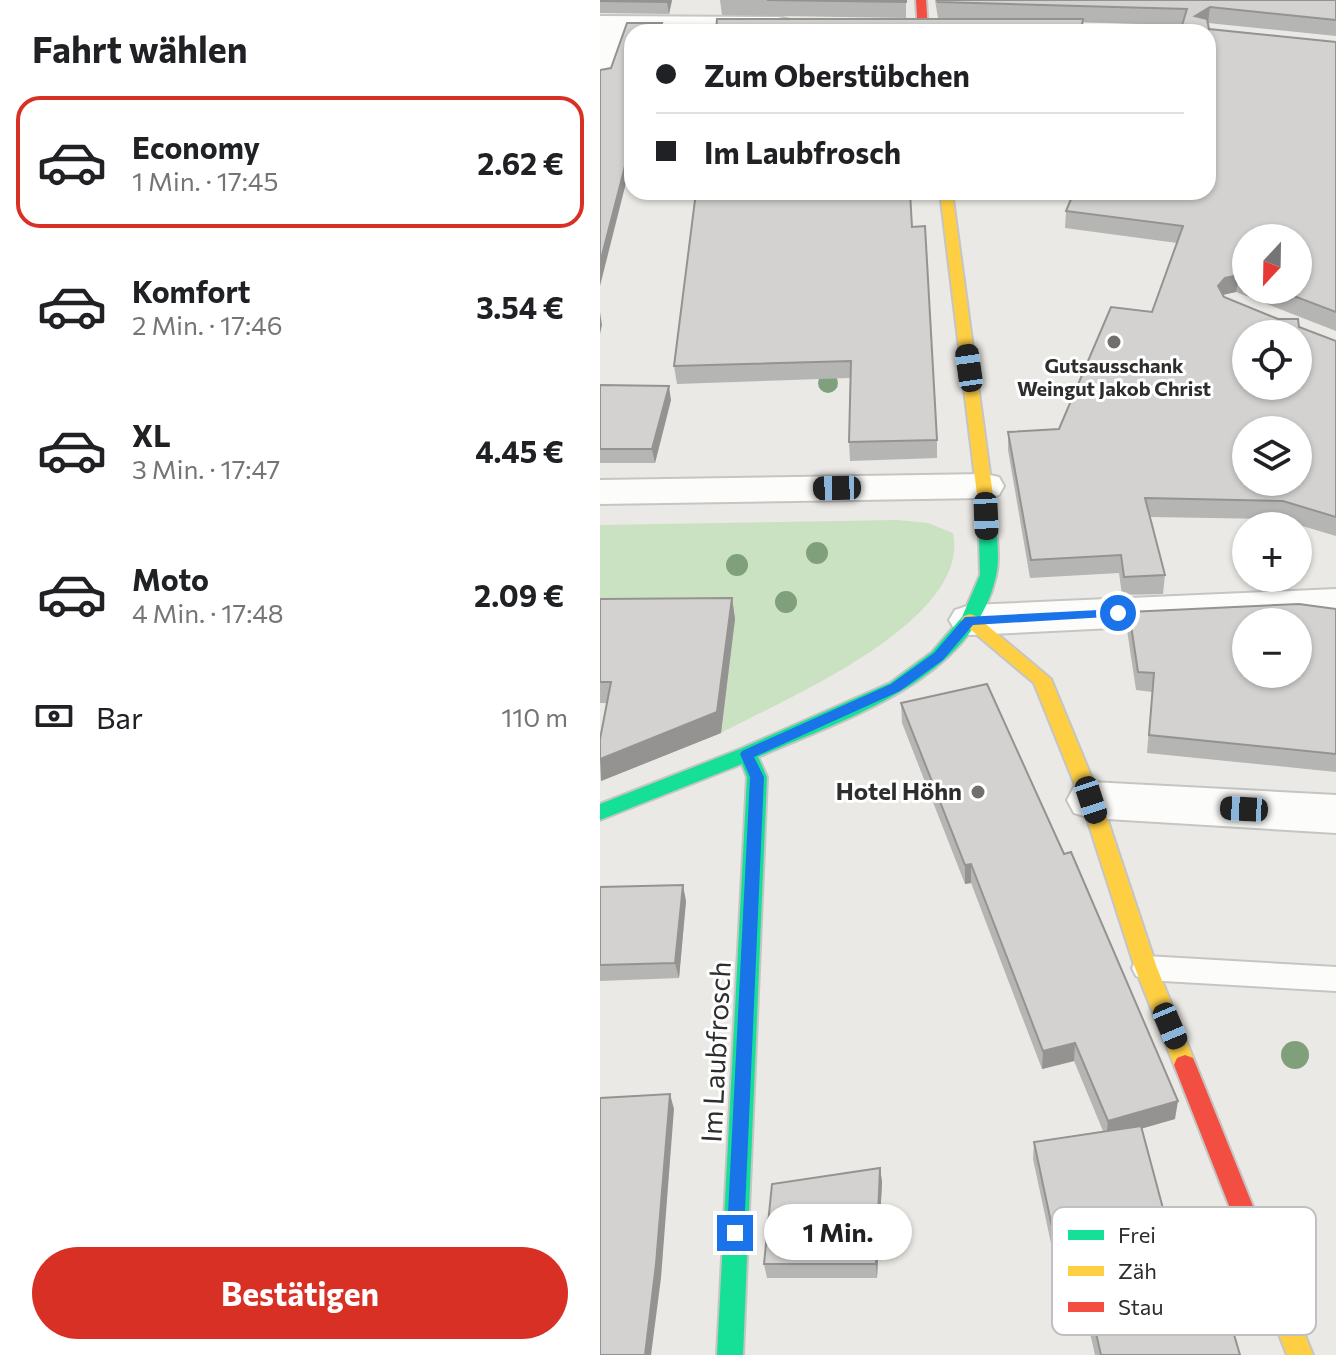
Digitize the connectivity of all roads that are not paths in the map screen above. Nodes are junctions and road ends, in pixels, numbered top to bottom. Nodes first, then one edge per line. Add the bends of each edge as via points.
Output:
1 (609, 24) edge
2 (600, 73) edge
3 (947, 200) edge
4 (985, 486) junction
5 (600, 492) edge
6 (1336, 603) edge
7 (970, 620) junction
8 (747, 754) junction
9 (1091, 800) junction
10 (600, 812) edge
11 (1336, 814) edge
12 (1146, 968) junction
13 (1336, 979) edge
14 (1241, 1207) edge
15 (1292, 1335) edge
16 (730, 1355) edge
17 (1300, 1355) edge

1 - 2 street
3 - 4 street
4 - 5 street
4 - 7 street via 988,575
6 - 7 street
7 - 8 street via 938,656 896,688
7 - 9 street via 1042,679
8 - 10 street
8 - 16 street, Im Laubfrosch via 757,777
9 - 11 street
9 - 12 street
12 - 13 lane
12 - 14 street
15 - 17 street

